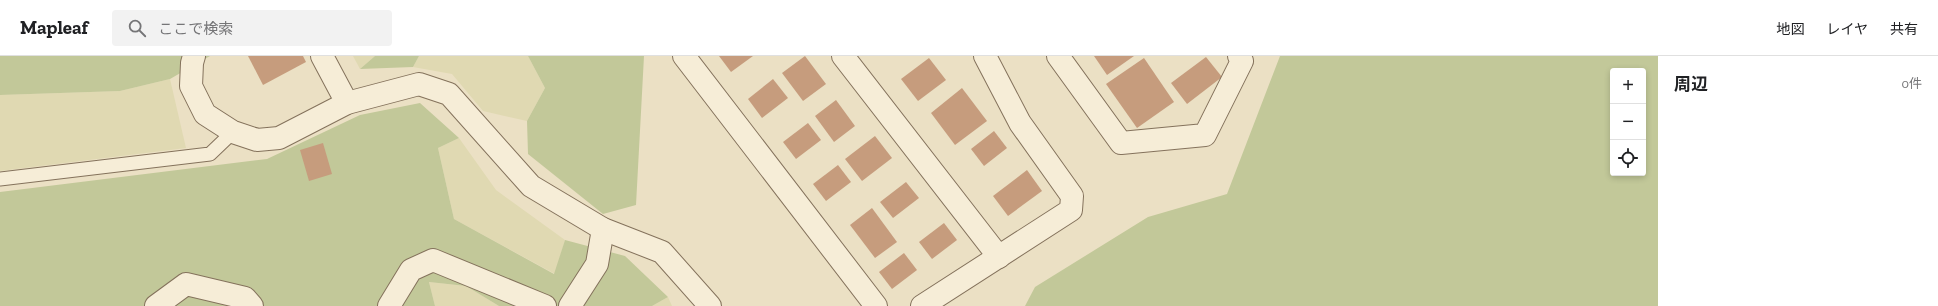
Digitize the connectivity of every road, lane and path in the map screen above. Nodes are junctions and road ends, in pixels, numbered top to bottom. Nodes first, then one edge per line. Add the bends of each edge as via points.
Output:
1 (194, 56) edge
2 (322, 56) edge
3 (684, 56) edge
4 (843, 56) edge
5 (985, 56) edge
6 (1058, 56) edge
7 (1239, 56) edge
8 (347, 102) junction
9 (233, 132) junction
10 (0, 179) edge
11 (602, 229) junction
12 (999, 257) junction
13 (156, 306) edge
14 (252, 306) edge
15 (388, 306) edge
16 (545, 306) edge
17 (570, 306) edge
18 (710, 306) edge
19 (876, 306) edge
20 (922, 306) edge

1 - 9 street via 191,86 205,114
2 - 8 street
3 - 19 street
4 - 12 street
5 - 12 street via 1020,123 1072,196 1071,210
6 - 7 street via 1121,143 1205,135 1242,61
8 - 9 street via 279,138 257,140
8 - 11 street via 419,84 449,94 531,186
9 - 10 lane via 210,154
11 - 17 street via 597,264
11 - 18 street via 662,252
12 - 20 street
13 - 14 street via 186,284 245,298
15 - 16 street via 411,270 433,260

